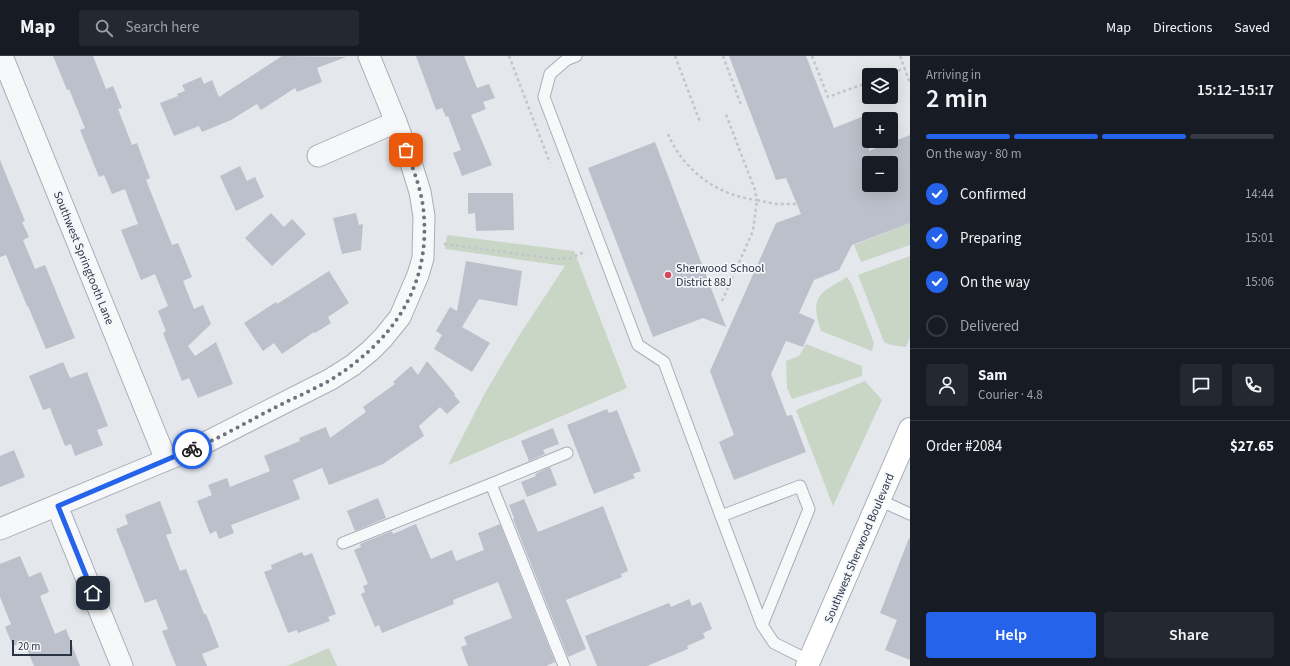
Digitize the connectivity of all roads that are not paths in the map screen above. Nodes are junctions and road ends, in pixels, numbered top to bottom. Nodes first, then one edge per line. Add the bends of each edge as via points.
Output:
1 (2, 56) edge
2 (370, 56) edge
3 (576, 56) edge
4 (396, 122) junction
5 (318, 156) dead end
6 (910, 429) edge
7 (566, 454) dead end
8 (166, 460) junction
9 (491, 484) junction
10 (879, 500) junction
11 (58, 506) junction
12 (910, 514) edge
13 (721, 516) junction
14 (0, 529) edge
15 (343, 543) dead end
16 (762, 625) junction
17 (808, 663) edge
18 (122, 666) edge
19 (564, 666) edge

1 - 8 street, Southwest Springtooth Lane
2 - 4 street
3 - 13 lane via 566,60 550,74 544,97 638,345 664,362
4 - 5 street
4 - 8 street via 420,192 424,216 423,258 400,316 370,351 331,379 195,448
6 - 10 main road, Southwest Sherwood Boulevard
7 - 9 lane
8 - 11 street
9 - 15 lane
9 - 19 lane
10 - 12 lane
10 - 17 main road, Southwest Sherwood Boulevard
11 - 14 street
11 - 18 street
13 - 16 lane
13 - 16 lane via 800,486 809,509
16 - 17 lane via 774,643

